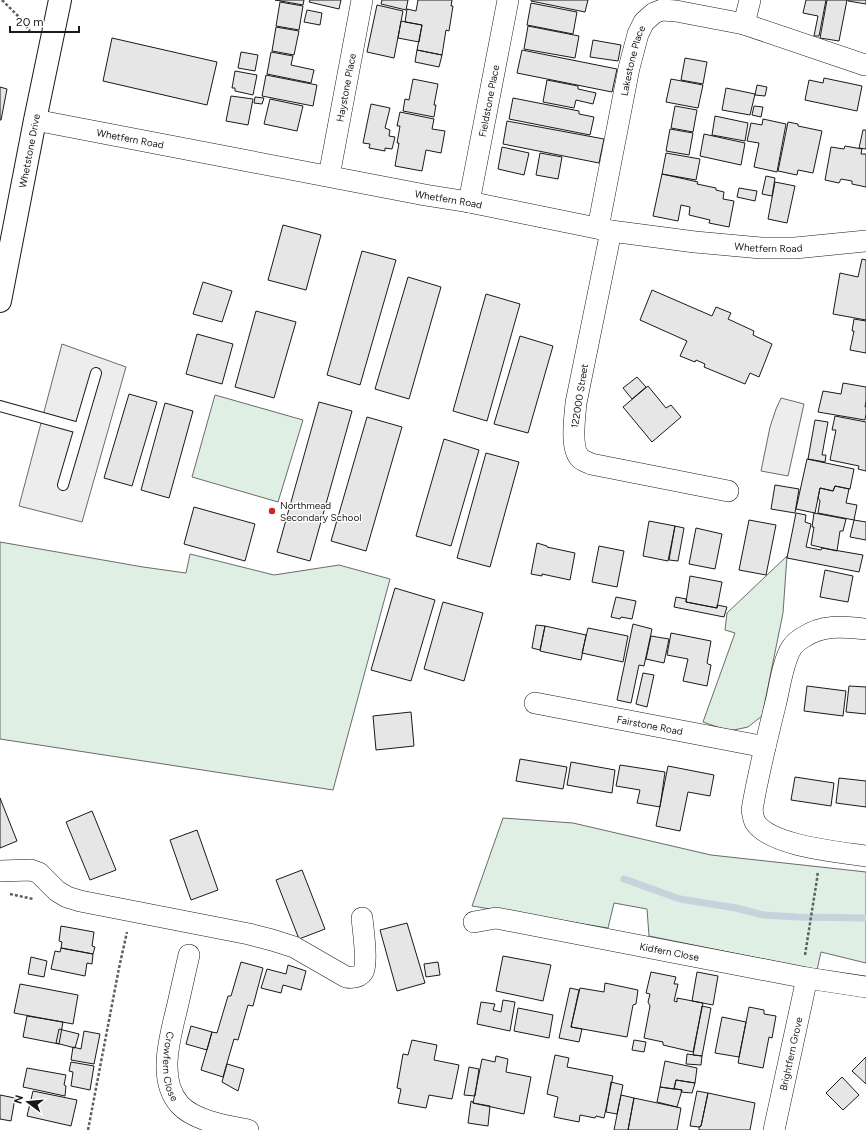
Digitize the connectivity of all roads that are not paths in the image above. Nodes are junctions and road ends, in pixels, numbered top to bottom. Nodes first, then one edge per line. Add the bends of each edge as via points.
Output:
1 (60, 0) edge
2 (362, 0) edge
3 (508, 0) edge
4 (750, 0) edge
5 (744, 24) junction
6 (865, 65) dead end
7 (35, 120) junction
8 (329, 176) junction
9 (469, 202) junction
10 (605, 229) junction
11 (866, 241) edge
12 (0, 302) edge
13 (96, 373) dead end
14 (0, 406) edge
15 (79, 428) junction
16 (63, 485) dead end
17 (728, 490) dead end
18 (866, 630) edge
19 (535, 703) dead end
20 (765, 747) junction
21 (866, 856) edge
22 (0, 871) edge
23 (362, 918) dead end
24 (474, 922) dead end
25 (189, 955) dead end
26 (807, 978) junction
27 (866, 987) edge
28 (193, 1123) edge
29 (248, 1130) edge
30 (774, 1130) edge

1 - 7 street, Whetstone Drive
2 - 8 street, Haystone Place
3 - 9 street, Fieldstone Place
4 - 5 street
5 - 6 street, Lakestone Place
5 - 10 street, Lakestone Place via 662,10 644,22 629,68
7 - 8 street, Whetfern Road
7 - 12 street, Whetstone Drive
8 - 9 street, Whetfern Road
9 - 10 street, Whetfern Road
10 - 11 street, Whetfern Road via 695,242 761,248
10 - 17 street, 122000 Street via 573,429 579,457 591,464
13 - 15 lane
14 - 15 lane
15 - 16 lane
18 - 20 street via 825,628 803,637 793,646 786,661
19 - 20 street, Fairstone Road
20 - 21 street via 752,810 756,823 778,838 802,846
22 - 23 street via 31,870 39,873 57,891 80,901 272,940 294,947 352,978 359,976 365,967
24 - 26 street, Kidfern Close via 496,918
25 - 28 street, Crowfern Close via 167,1048 170,1090 180,1105 192,1114
26 - 27 street, Kidfern Close
26 - 30 street, Brightfern Grove
28 - 29 street, Crowfern Close

